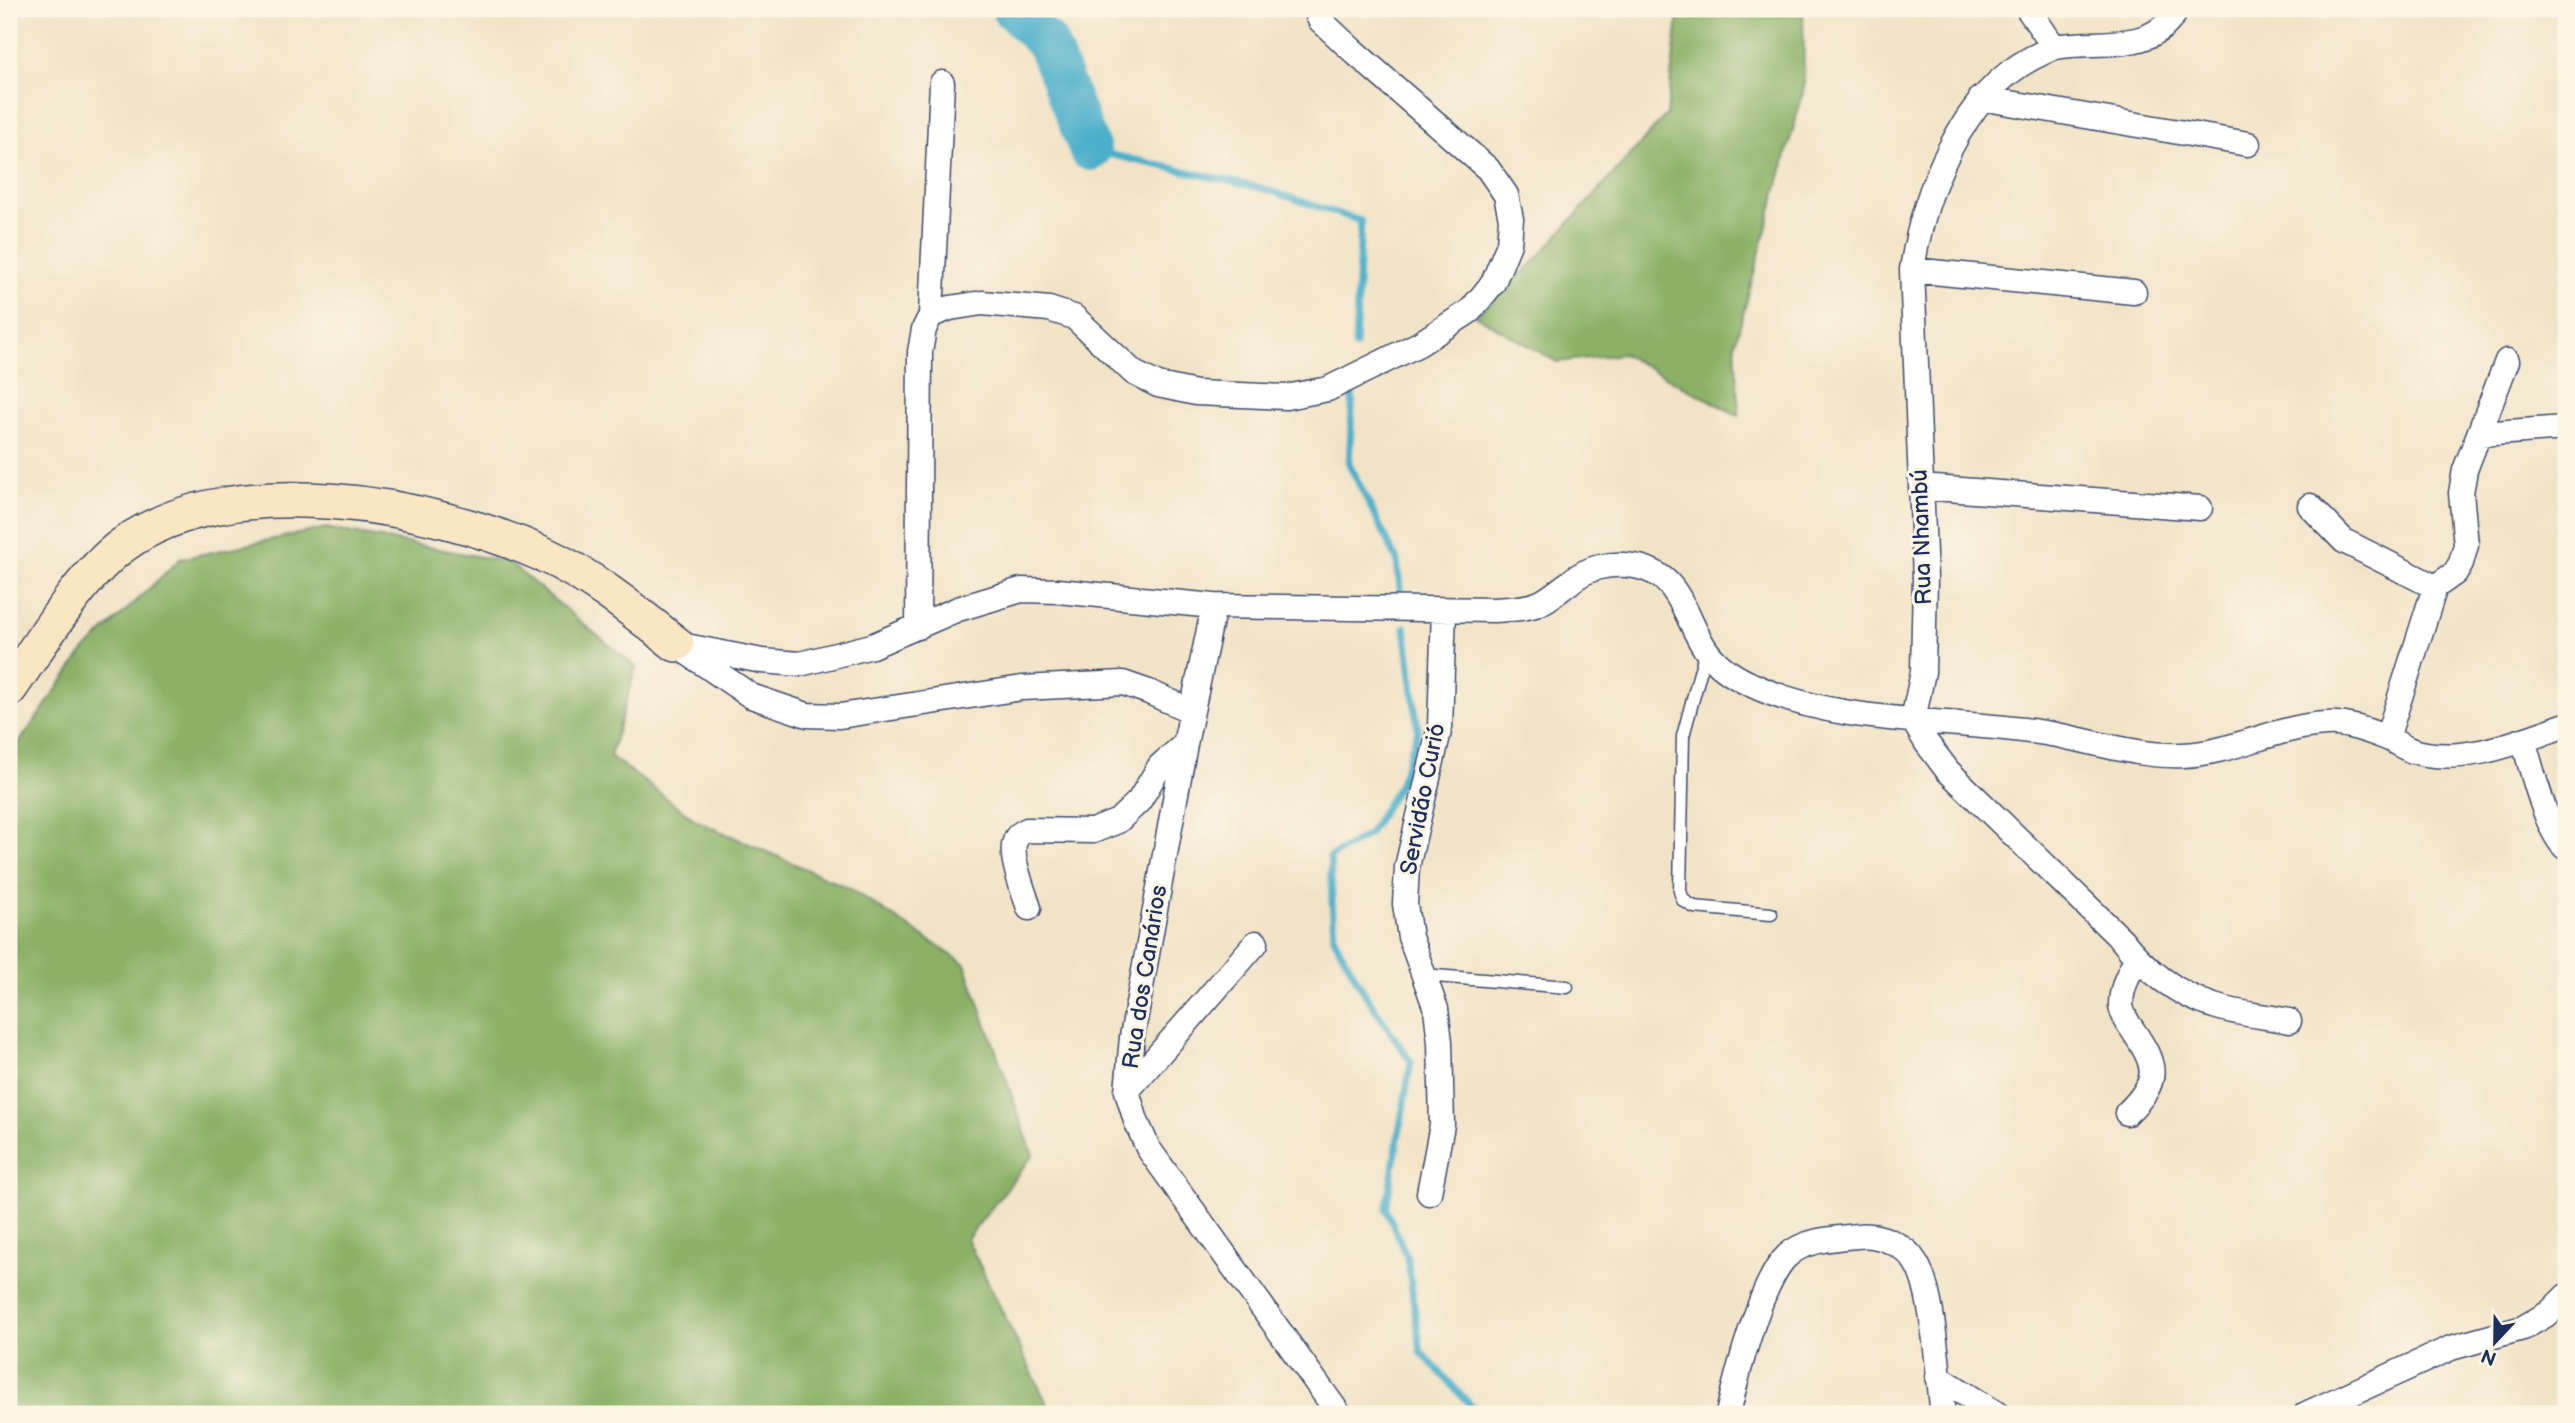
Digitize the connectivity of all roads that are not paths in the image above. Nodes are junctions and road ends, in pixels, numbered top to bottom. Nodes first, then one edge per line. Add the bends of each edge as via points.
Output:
1 (1315, 9) edge
2 (2028, 9) edge
3 (2177, 9) edge
4 (2054, 47) junction
5 (942, 83) dead end
6 (1981, 98) junction
7 (2248, 144) dead end
8 (1912, 270) junction
9 (2134, 292) dead end
10 (931, 315) junction
11 (2507, 361) dead end
12 (2566, 428) edge
13 (2480, 434) junction
14 (1921, 487) junction
15 (2310, 506) dead end
16 (2200, 508) dead end
17 (2435, 587) junction
18 (1214, 606) junction
19 (1444, 610) junction
20 (918, 627) junction
21 (676, 644) junction
22 (1706, 650) junction
23 (9, 690) edge
24 (1191, 711) junction
25 (1913, 720) junction
26 (2566, 725) edge
27 (2387, 738) junction
28 (2523, 740) junction
29 (1185, 744) junction
30 (2566, 848) edge
31 (1028, 908) dead end
32 (1771, 914) dead end
33 (1256, 943) dead end
34 (2136, 959) junction
35 (1424, 975) junction
36 (1567, 987) dead end
37 (2289, 1021) dead end
38 (1128, 1091) junction
39 (2127, 1113) dead end
40 (1429, 1193) dead end
41 (2566, 1296) edge
42 (1938, 1377) junction
43 (1339, 1414) edge
44 (1728, 1414) edge
45 (1943, 1414) edge
46 (1997, 1414) edge
47 (2306, 1414) edge

1 - 10 street via 1320,20 1352,50 1488,169 1506,195 1511,219 1509,244 1493,284 1470,311 1419,344 1328,389 1286,397 1196,393 1158,385 1134,373 1074,317 1049,309 982,303
2 - 4 street
3 - 4 street, Rua Nhambú via 2156,32 2136,42
4 - 6 street, Rua Nhambú via 2017,66
5 - 10 street
6 - 7 street
6 - 8 street, Rua Nhambú via 1938,178 1916,242
8 - 9 street
8 - 14 street, Rua Nhambú
10 - 20 street via 920,352
11 - 13 street
12 - 13 street
13 - 17 street via 2461,493 2466,545 2461,563
14 - 16 street
14 - 25 street, Rua Nhambú via 1925,626 1923,672
15 - 17 street via 2344,541
17 - 27 street
18 - 19 street
18 - 20 street via 1021,590
18 - 24 street, Rua dos Canários
19 - 22 street via 1527,608 1589,570 1614,563 1637,566 1654,570 1670,586
19 - 35 street, Servidão Curió via 1440,727 1406,867 1410,937
20 - 21 street via 872,646 800,664
21 - 23 street via 607,591 546,555 471,527 402,510 305,499 242,503 189,512 122,545 97,567
21 - 24 street via 751,696 807,715 840,716 1022,688 1123,683
22 - 25 street via 1726,671 1793,700
22 - 32 lane via 1683,736 1680,891 1683,900 1694,907
24 - 29 street, Rua dos Canários
25 - 27 street via 2045,733 2184,755 2327,723
25 - 34 street via 1948,771 2122,940
26 - 28 street
27 - 28 street via 2433,756
28 - 30 street via 2552,829
29 - 31 street via 1160,766 1139,801 1118,821 1093,831 1027,830 1018,835 1014,856
29 - 38 street, Rua dos Canários via 1132,1037
33 - 38 street
34 - 37 street via 2187,995 2213,1006
34 - 39 street via 2126,978 2121,1005 2151,1060 2152,1077 2144,1097
35 - 36 lane
35 - 40 street, Servidão Curió via 1436,1009 1443,1098
38 - 43 street, Rua dos Canários via 1148,1148
41 - 47 street via 2523,1328 2451,1348
42 - 44 street via 1931,1315 1916,1263 1896,1243 1863,1235 1820,1240 1787,1255 1772,1278
42 - 45 street
42 - 46 street

